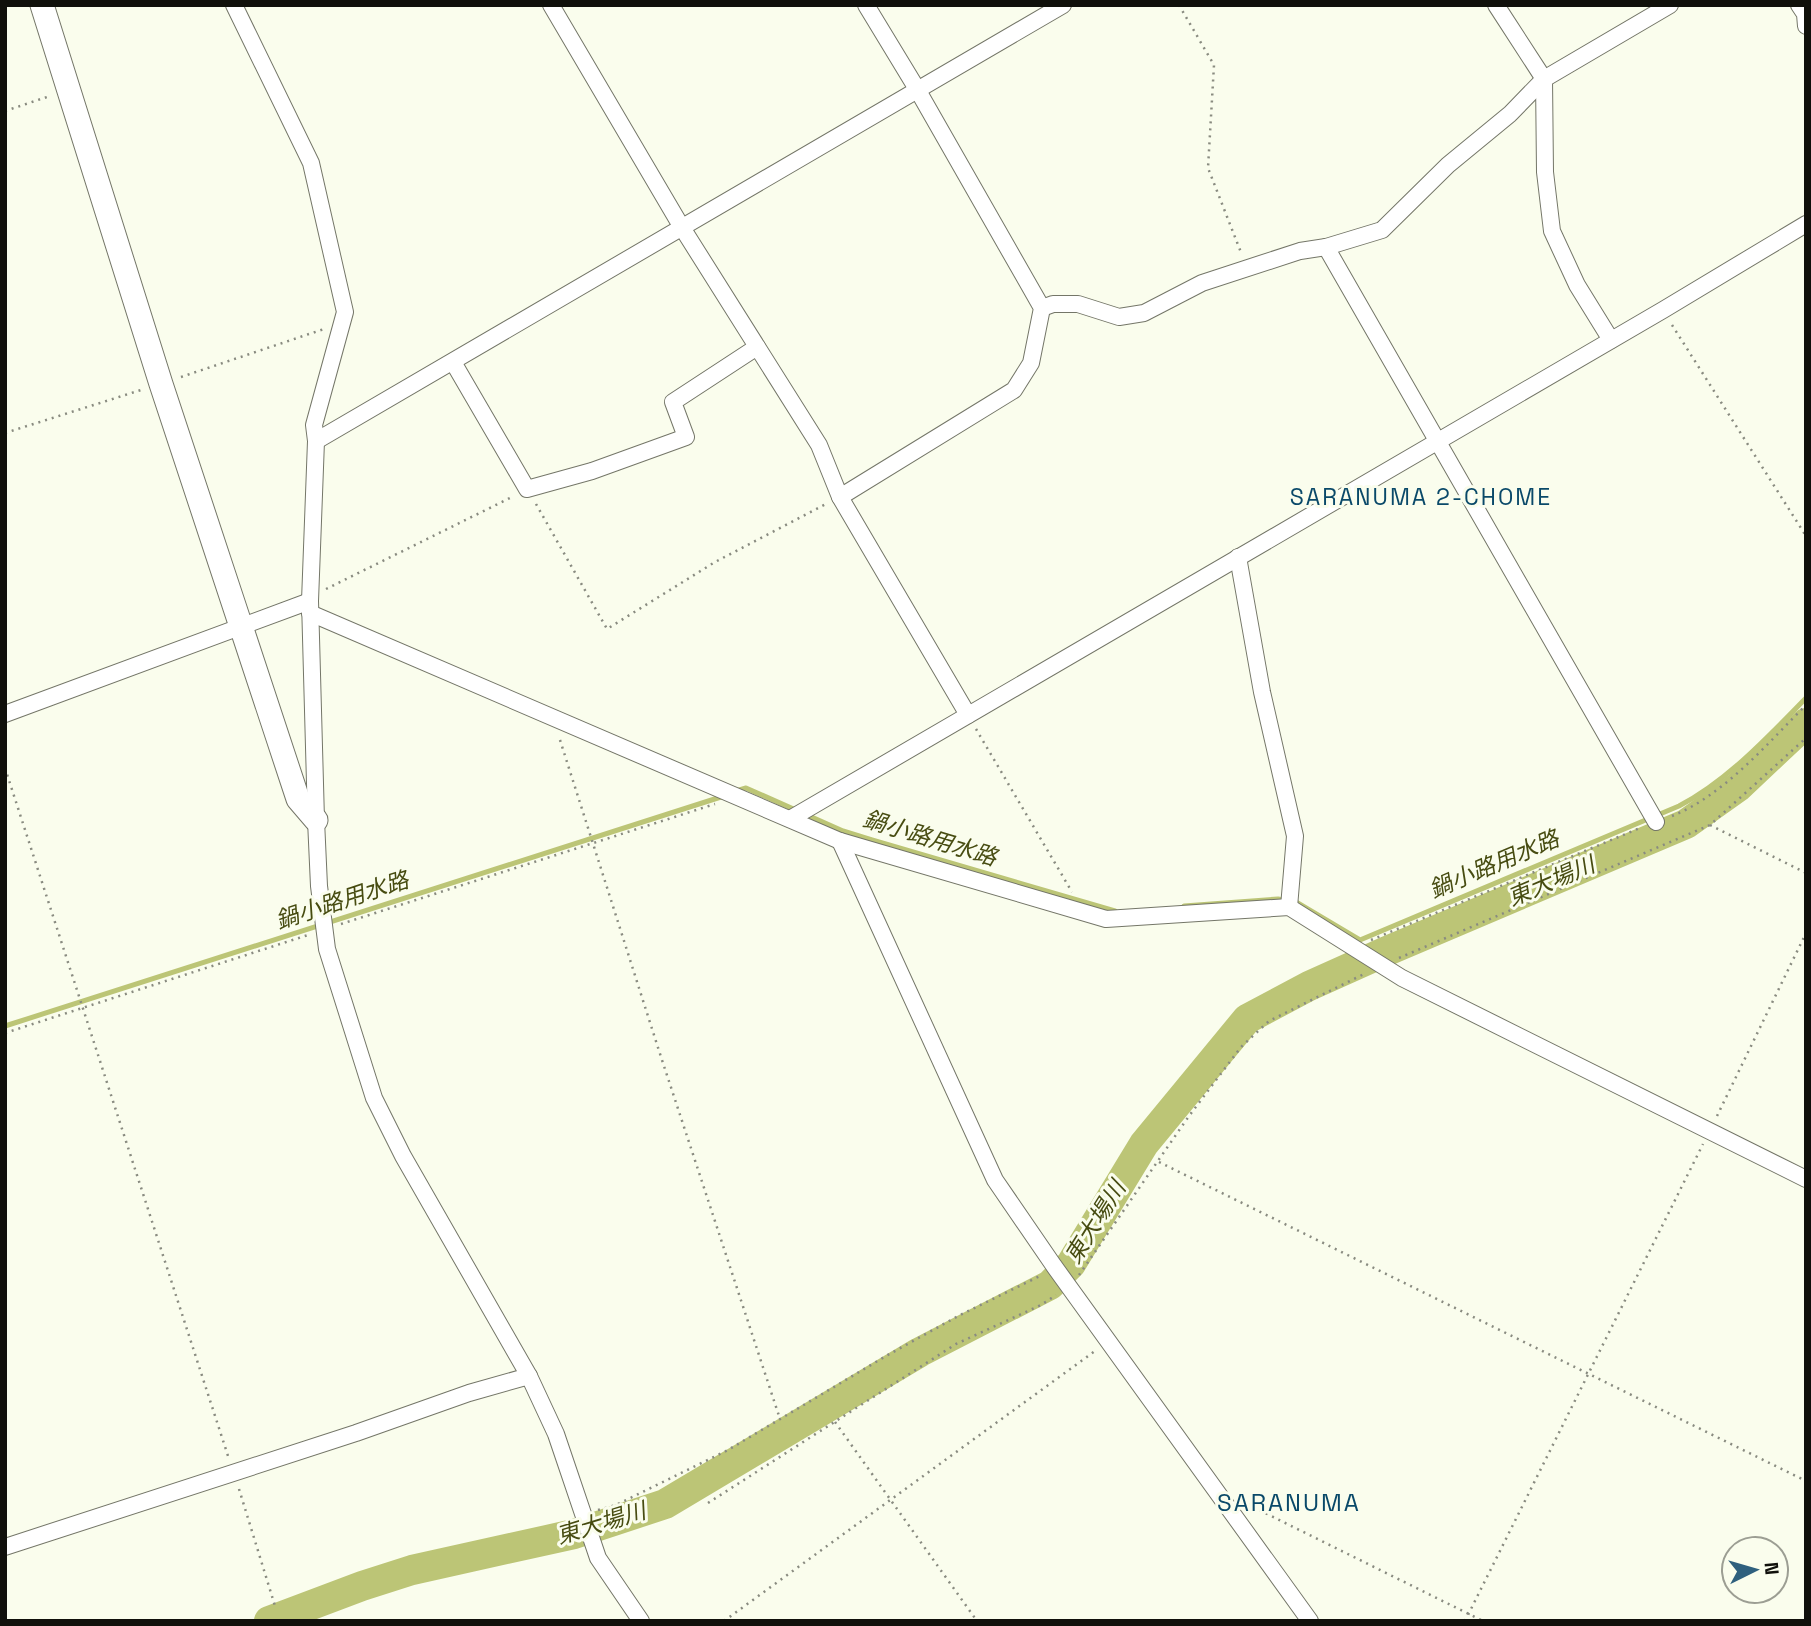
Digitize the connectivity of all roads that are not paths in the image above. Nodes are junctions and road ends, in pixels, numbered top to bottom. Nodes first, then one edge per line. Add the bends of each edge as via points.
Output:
1 (42, 5) edge
2 (551, 5) edge
3 (866, 5) edge
4 (1063, 5) edge
5 (1496, 5) edge
6 (1670, 5) edge
7 (1799, 5) edge
8 (239, 7) edge
9 (1806, 26) edge
10 (1544, 79) junction
11 (918, 89) junction
12 (1806, 224) edge
13 (681, 226) junction
14 (1326, 247) junction
15 (1042, 308) junction
16 (1611, 340) junction
17 (757, 347) junction
18 (453, 362) junction
19 (316, 441) junction
20 (1437, 441) junction
21 (840, 497) junction
22 (1238, 557) junction
23 (310, 603) junction
24 (241, 627) junction
25 (5, 714) edge
26 (968, 715) junction
27 (790, 819) junction
28 (316, 820) junction
29 (1656, 821) road end
30 (840, 841) junction
31 (1289, 906) junction
32 (1806, 1179) edge
33 (529, 1376) junction
34 (5, 1547) edge
35 (639, 1620) edge
36 (1310, 1621) edge

1 - 24 street
2 - 13 street
3 - 11 street
4 - 11 street
5 - 10 street
6 - 10 street
7 - 9 street
8 - 19 street via 311,163 345,313 314,425
10 - 14 street via 1382,230
10 - 16 street via 1545,172 1552,231 1577,285
11 - 13 street
11 - 15 street
12 - 16 street
13 - 17 street
13 - 18 street
14 - 15 street via 1202,283 1144,313 1119,317 1077,303
14 - 20 street
15 - 21 street via 1031,363 1014,390
16 - 20 street
17 - 18 street via 673,402 686,437 527,489
17 - 21 street via 819,445
18 - 19 street
19 - 23 street
20 - 22 street
20 - 29 street
21 - 26 street
22 - 26 street
22 - 31 street via 1294,836
23 - 24 street
23 - 27 street via 558,720
23 - 28 street
24 - 25 street
24 - 28 street via 299,799
26 - 27 street
27 - 30 street
28 - 33 street via 327,949 374,1098
30 - 31 street via 1106,919
30 - 36 street via 995,1180
31 - 32 street via 1381,965
33 - 34 street
33 - 35 street via 556,1434 591,1545

